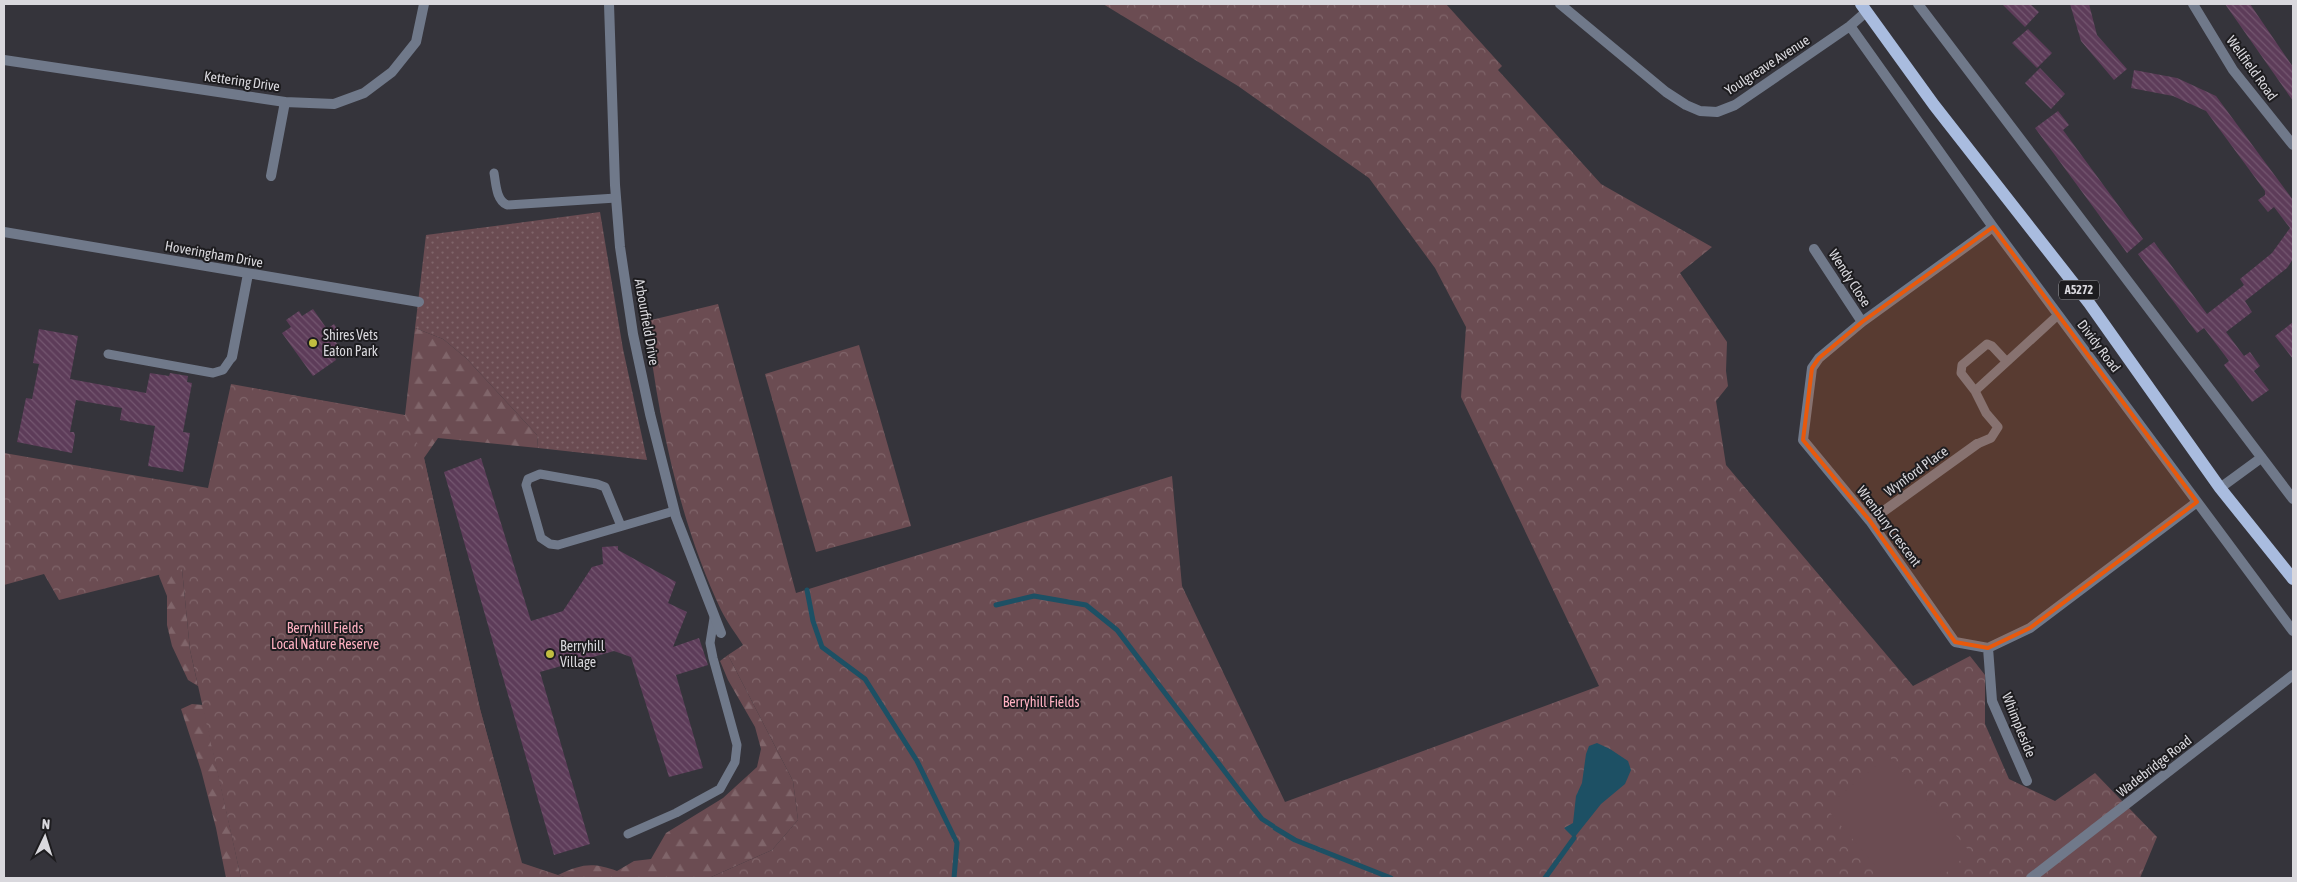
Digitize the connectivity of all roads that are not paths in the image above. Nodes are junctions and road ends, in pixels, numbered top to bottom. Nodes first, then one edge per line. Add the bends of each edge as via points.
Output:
1 (424, 4) edge
2 (609, 4) edge
3 (1560, 4) edge
4 (1918, 4) edge
5 (2193, 4) edge
6 (1864, 8) edge
7 (1850, 26) junction
8 (4, 60) edge
9 (285, 102) junction
10 (2293, 145) edge
11 (494, 173) dead end
12 (271, 176) dead end
13 (616, 198) junction
14 (1993, 227) junction
15 (4, 232) edge
16 (1814, 249) dead end
17 (248, 274) junction
18 (419, 302) dead end
19 (2058, 314) junction
20 (1862, 322) junction
21 (108, 354) dead end
22 (232, 357) joint
23 (2006, 361) junction
24 (1975, 391) junction
25 (1977, 444) joint
26 (2261, 458) junction
27 (2220, 488) junction
28 (2293, 498) edge
29 (2197, 502) junction
30 (674, 510) junction
31 (1870, 521) junction
32 (621, 526) junction
33 (2293, 579) edge
34 (714, 618) junction
35 (2293, 631) edge
36 (721, 633) dead end
37 (1988, 648) junction
38 (2293, 675) edge
39 (2027, 781) dead end
40 (628, 834) dead end
41 (2031, 878) edge

1 - 9 street, Kettering Drive via 416,42 392,72 364,93 334,104
2 - 13 street, Arbourfield Drive
3 - 7 street, Youlgreave Avenue via 1666,92 1700,111 1717,112 1735,105
4 - 26 street
5 - 10 street, Wellfield Road via 2234,70
6 - 7 street, Youlgreave Avenue
6 - 27 main road, Dividy Road / A5272 via 1934,105 2090,303
7 - 14 street, Dividy Road
8 - 9 street, Kettering Drive
9 - 12 street
11 - 13 lane via 499,197 508,205
13 - 30 street, Arbourfield Drive via 633,334
14 - 19 street, Dividy Road
14 - 20 street, Wrenbury Crescent
15 - 17 street, Hoveringham Drive
16 - 20 street, Wendy Close
17 - 18 street, Hoveringham Drive
17 - 22 street
19 - 23 lane
19 - 29 street, Dividy Road
20 - 31 street, Wrenbury Crescent via 1819,358 1812,368 1804,440
21 - 22 lane via 213,373 223,370
23 - 24 lane
23 - 24 lane via 1987,344 1962,365 1961,373
24 - 25 lane via 1986,413 1998,427 1991,438
25 - 31 street, Wynford Place
26 - 27 street
26 - 28 street
27 - 33 main road, Dividy Road / A5272
29 - 35 street, Dividy Road
29 - 37 street via 2030,628
30 - 32 lane
30 - 34 street, Arbourfield Drive
31 - 37 street, Wrenbury Crescent via 1956,642
32 - 32 lane via 550,544 541,538 526,485 528,479 540,474 605,487
34 - 36 street, Arbourfield Drive
34 - 40 lane via 710,643 737,745 735,762 720,789
37 - 39 street, Whimpleside via 1992,701
38 - 41 street, Wadebridge Road

